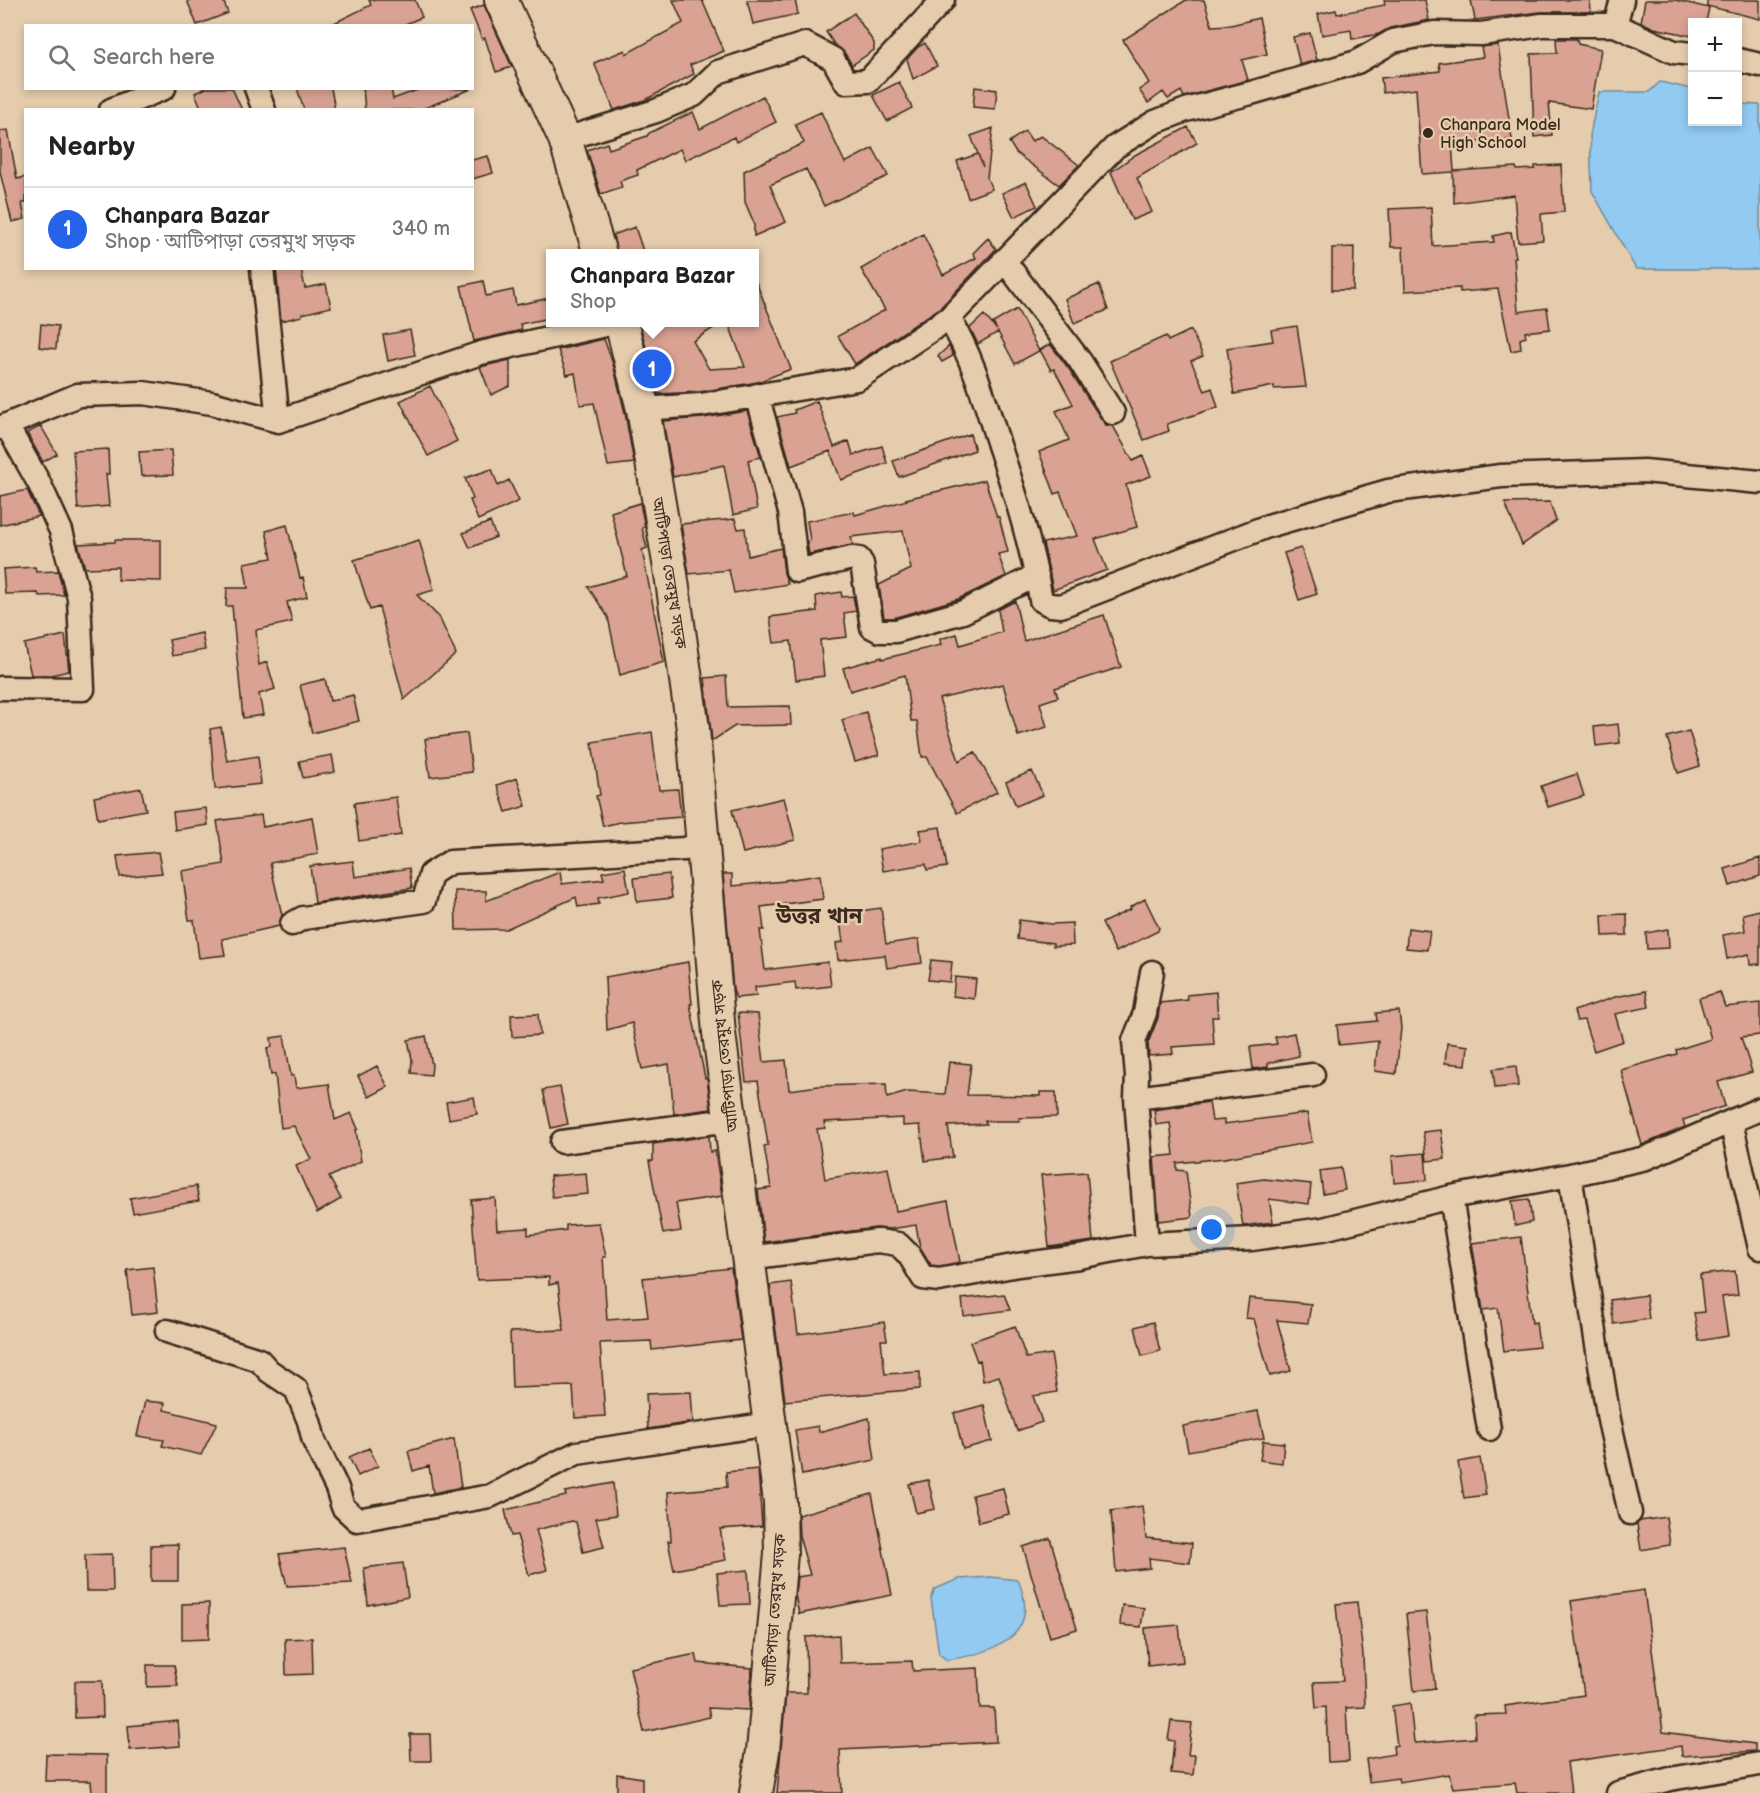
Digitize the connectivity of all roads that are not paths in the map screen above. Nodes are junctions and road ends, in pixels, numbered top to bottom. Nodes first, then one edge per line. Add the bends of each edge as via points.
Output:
1 (501, 0) edge
2 (943, 0) edge
3 (1622, 0) edge
4 (1616, 25) junction
5 (1688, 54) edge
6 (1742, 61) edge
7 (1760, 64) edge
8 (159, 90) edge
9 (257, 90) edge
10 (116, 108) edge
11 (263, 108) edge
12 (565, 139) junction
13 (598, 249) edge
14 (1004, 260) junction
15 (261, 270) edge
16 (949, 318) junction
17 (598, 327) edge
18 (621, 327) edge
19 (757, 395) junction
20 (643, 409) junction
21 (1113, 413) dead end
22 (278, 421) junction
23 (3, 427) edge
24 (1760, 482) edge
25 (1037, 575) junction
26 (0, 688) edge
27 (703, 843) junction
28 (292, 924) dead end
29 (1152, 972) dead end
30 (1313, 1075) dead end
31 (1136, 1098) junction
32 (1760, 1109) edge
33 (730, 1120) junction
34 (1731, 1122) junction
35 (562, 1142) dead end
36 (1570, 1176) junction
37 (1451, 1197) junction
38 (1147, 1244) junction
39 (1760, 1248) edge
40 (749, 1258) junction
41 (166, 1331) dead end
42 (770, 1424) junction
43 (1489, 1429) dead end
44 (1630, 1513) dead end
45 (1760, 1764) edge
46 (756, 1793) edge
47 (1618, 1793) edge

1 - 12 main road
2 - 12 street via 868,81 846,82 833,59 805,44 718,72 694,95 656,111
3 - 4 street
4 - 5 street via 1674,52
4 - 14 street via 1542,25 1481,34 1434,33 1393,41 1357,62 1186,110 1155,122 1115,147
6 - 7 street
8 - 10 street
9 - 11 street
12 - 13 main road
14 - 16 street
14 - 21 street via 1080,361
15 - 22 street
16 - 19 street via 857,379
16 - 25 street via 972,361
17 - 22 street via 481,353
18 - 20 main road, আটিপাড়া তেরমুখ সড়ক
19 - 20 street via 701,405
19 - 25 street via 789,512 797,571 859,559 872,627 896,631 963,612
20 - 27 main road, আটিপাড়া তেরমুখ সড়ক via 691,718
22 - 23 street via 212,403 143,393 78,395
23 - 26 street via 39,483 61,531 79,598 82,689
24 - 25 street via 1644,471 1501,476 1388,491 1268,526 1061,606 1041,600
27 - 28 street via 685,849 450,862 431,874 424,901 303,918
27 - 33 main road, আটিপাড়া তেরমুখ সড়ক
29 - 31 street via 1145,1013 1134,1041
30 - 31 street
31 - 38 street
32 - 34 street
33 - 35 street
33 - 40 main road, আটিপাড়া তেরমুখ সড়ক
34 - 36 street via 1646,1158
34 - 39 street
36 - 37 street
36 - 44 street via 1609,1420
37 - 38 street via 1323,1229 1252,1239
37 - 43 street
38 - 40 street via 939,1280 923,1278 898,1244 878,1241
40 - 42 main road, আটিপাড়া তেরমুখ সড়ক
41 - 42 street via 259,1360 296,1389 343,1507 357,1520 490,1496 577,1453
42 - 46 main road, আটিপাড়া তেরমুখ সড়ক via 780,1502 781,1554
45 - 47 street via 1670,1779

